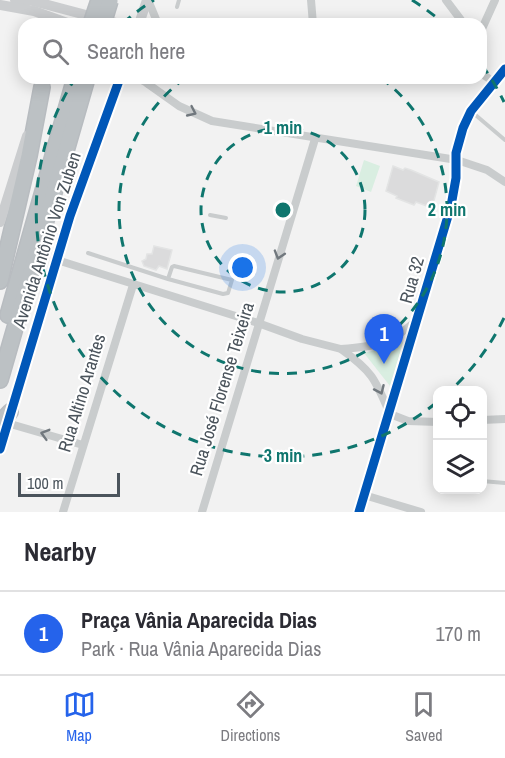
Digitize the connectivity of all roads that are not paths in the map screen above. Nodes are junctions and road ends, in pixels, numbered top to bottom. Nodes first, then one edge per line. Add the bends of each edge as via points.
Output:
1 (15, 0) edge
2 (107, 0) edge
3 (148, 0) edge
4 (179, 0) edge
5 (311, 0) edge
6 (446, 0) edge
7 (495, 0) edge
8 (0, 5) edge
9 (68, 5) edge
10 (177, 7) dead end
11 (52, 18) edge
12 (95, 18) edge
13 (104, 18) edge
14 (105, 18) edge
15 (141, 18) edge
16 (156, 18) edge
17 (312, 18) edge
18 (460, 18) edge
19 (487, 18) edge
20 (505, 69) edge
21 (487, 77) edge
22 (495, 83) junction
23 (42, 84) edge
24 (43, 84) edge
25 (73, 84) edge
26 (85, 84) edge
27 (118, 84) edge
28 (152, 84) edge
29 (471, 111) junction
30 (288, 134) junction
31 (315, 139) junction
32 (505, 140) edge
33 (311, 154) junction
34 (436, 156) junction
35 (457, 160) junction
36 (456, 178) junction
37 (505, 183) edge
38 (210, 214) dead end
39 (226, 218) dead end
40 (0, 222) edge
41 (88, 253) dead end
42 (57, 260) junction
43 (168, 279) junction
44 (0, 281) edge
45 (133, 285) junction
46 (418, 319) junction
47 (258, 323) junction
48 (0, 343) edge
49 (341, 349) junction
50 (0, 380) edge
51 (390, 414) junction
52 (505, 419) edge
53 (6, 420) edge
54 (487, 420) edge
55 (433, 422) edge
56 (83, 445) junction
57 (0, 449) edge
58 (487, 481) edge
59 (505, 483) edge
60 (364, 495) junction
61 (63, 512) edge
62 (202, 512) edge
63 (359, 512) edge
64 (421, 512) edge

1 - 9 street
2 - 12 highway, bridge
2 - 14 highway, bridge
3 - 15 street
3 - 16 street
4 - 10 lane
5 - 17 street
6 - 18 street
7 - 19 street
8 - 11 street
9 - 13 street
20 - 22 street, Rua 32
21 - 22 street
22 - 29 street, Rua 32
23 - 40 street
24 - 44 highway
25 - 48 highway
26 - 50 highway
27 - 42 street, Avenida Antônio Von Zuben
28 -> 30 street via 179,106 212,121
29 - 32 lane
29 - 35 street, Rua 32 via 457,145
30 - 31 street
30 - 33 street
31 - 33 street, Rua José Florense Teixeira
31 - 34 street
33 -> 47 street, Rua José Florense Teixeira
34 - 35 street
34 - 36 street
35 - 36 street, Rua 32
35 - 37 street via 487,170
36 - 46 street, Rua 32
38 - 39 lane
41 - 43 lane
42 - 45 street
42 - 53 street, Avenida Antônio Von Zuben
43 - 43 lane via 226,294 232,280 174,266
45 - 47 street
45 - 56 street, Rua Altino Arantes
46 - 49 street via 390,341
46 - 51 street, Rua 32
47 - 49 street
47 - 62 street, Rua José Florense Teixeira
49 -> 51 street via 368,369
51 - 55 street via 408,421
51 - 60 street, Rua 32
52 - 54 street
56 -> 53 street
53 - 57 street, Avenida Antônio Von Zuben
56 - 61 street, Rua Altino Arantes
58 - 59 lane
60 - 63 street, Rua 32
60 - 64 street

